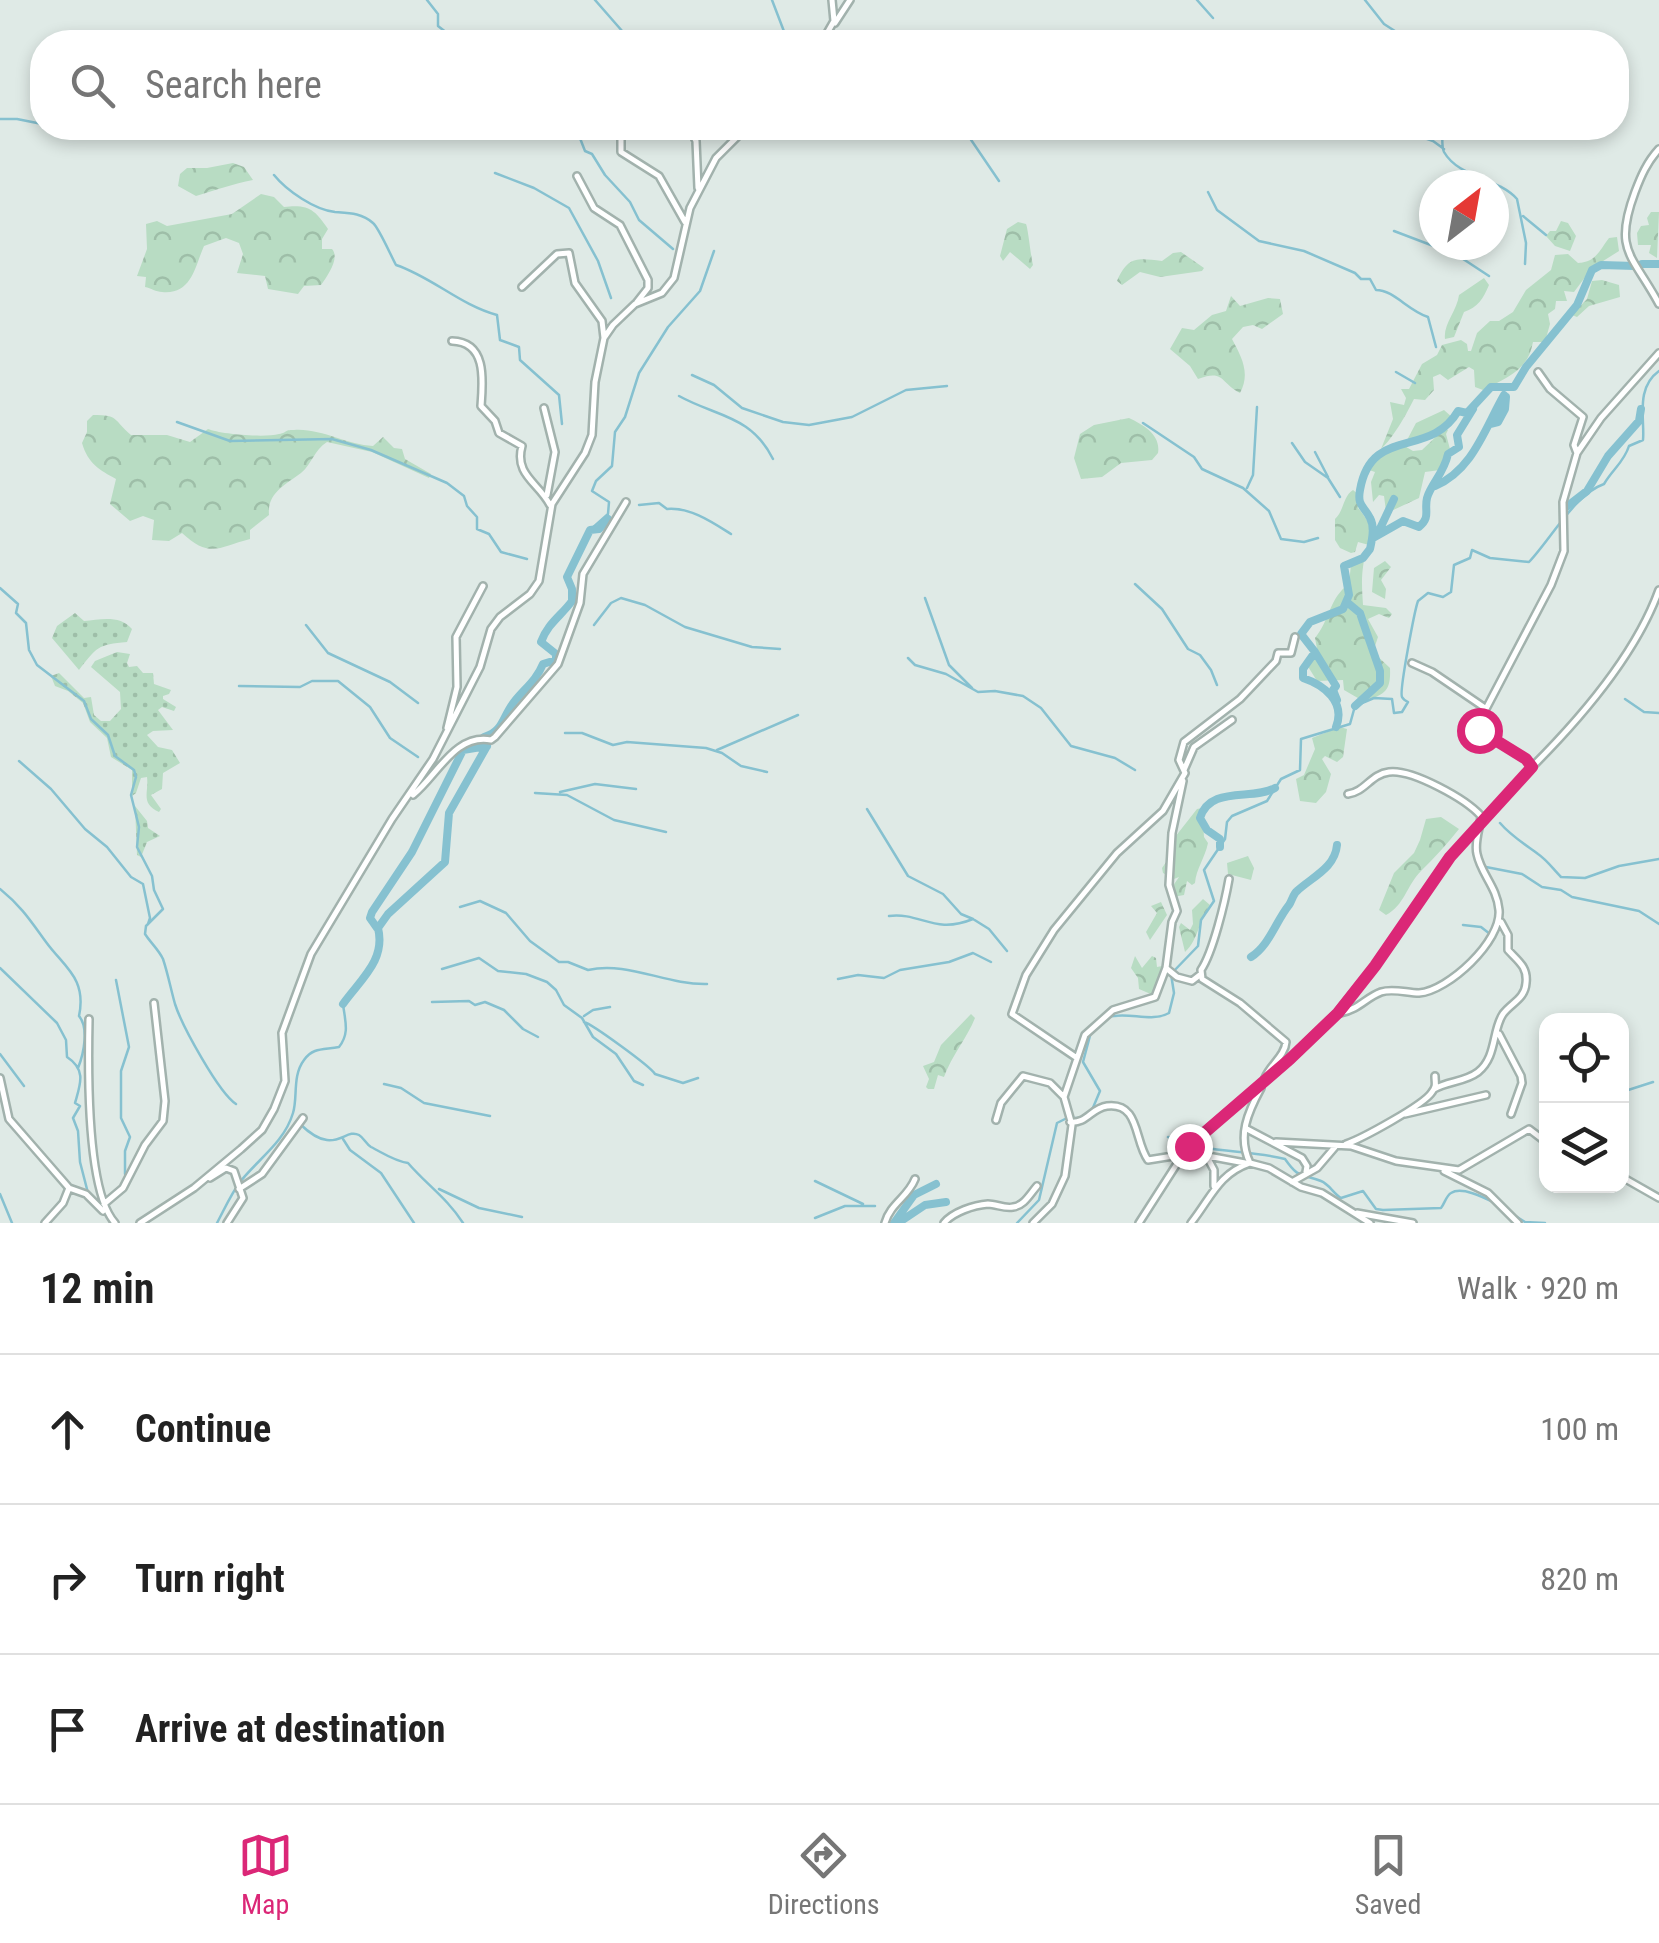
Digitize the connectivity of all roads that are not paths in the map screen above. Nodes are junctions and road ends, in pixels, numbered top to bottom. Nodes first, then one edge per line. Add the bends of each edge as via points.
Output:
1 (832, 0) edge
2 (850, 0) edge
3 (830, 30) edge
4 (831, 30) edge
5 (620, 140) edge
6 (695, 140) edge
7 (734, 140) edge
8 (1659, 149) edge
9 (578, 176) dead end
10 (698, 192) junction
11 (686, 225) junction
12 (522, 287) dead end
13 (635, 304) junction
14 (1659, 304) edge
15 (604, 338) junction
16 (452, 341) dead end
17 (1659, 353) edge
18 (1538, 372) dead end
19 (544, 408) dead end
20 (1577, 453) junction
21 (547, 498) junction
22 (626, 502) dead end
23 (551, 507) junction
24 (483, 586) dead end
25 (1659, 590) edge
26 (1295, 637) dead end
27 (1412, 663) dead end
28 (1486, 708) junction
29 (1232, 720) dead end
30 (444, 740) junction
31 (1532, 767) junction
32 (1184, 772) junction
33 (1348, 794) dead end
34 (402, 803) junction
35 (1482, 820) junction
36 (1229, 879) dead end
37 (1499, 920) junction
38 (1166, 968) junction
39 (1202, 974) junction
40 (154, 1003) dead end
41 (1338, 1013) junction
42 (89, 1019) dead end
43 (1498, 1032) junction
44 (1302, 1048) junction
45 (1285, 1050) junction
46 (1077, 1058) junction
47 (1435, 1076) dead end
48 (0, 1078) edge
49 (1264, 1082) junction
50 (1434, 1089) junction
51 (1486, 1094) dead end
52 (1064, 1096) junction
53 (1511, 1114) dead end
54 (1397, 1116) junction
55 (303, 1118) dead end
56 (996, 1120) dead end
57 (1070, 1122) junction
58 (1245, 1126) junction
59 (1539, 1137) edge
60 (1276, 1142) junction
61 (1337, 1146) junction
62 (1206, 1155) junction
63 (1182, 1156) junction
64 (1249, 1163) junction
65 (1440, 1170) junction
66 (1304, 1175) junction
67 (915, 1179) dead end
68 (203, 1181) junction
69 (1292, 1182) junction
70 (1629, 1182) edge
71 (1037, 1186) dead end
72 (69, 1188) junction
73 (239, 1189) junction
74 (1213, 1189) junction
75 (1659, 1198) edge
76 (104, 1204) junction
77 (1349, 1211) junction
78 (106, 1213) junction
79 (1366, 1222) edge
80 (44, 1223) edge
81 (115, 1223) edge
82 (140, 1223) edge
83 (227, 1223) edge
84 (885, 1223) edge
85 (944, 1223) edge
86 (1034, 1223) edge
87 (1139, 1223) edge
88 (1191, 1223) edge
89 (1413, 1223) edge
90 (1518, 1223) edge

1 - 3 street
2 - 4 street
5 - 11 street via 621,152 659,176
6 - 10 street
7 - 10 street
8 - 14 street via 1642,174 1624,234
9 - 13 street via 594,208 620,225 648,280
10 - 11 street
11 - 13 street via 674,278 662,293
12 - 15 street via 557,254 569,253 575,284 602,322
13 - 15 street
15 - 23 street via 592,435
16 - 21 street via 468,343 477,353 483,410 499,433 522,446 525,476
17 - 20 street
18 - 20 street via 1584,417
19 - 21 street via 554,452
20 - 28 street via 1563,502 1564,551
21 - 23 street
22 - 34 street via 583,574 558,664 495,737 457,748
23 - 30 street via 539,581 491,630
24 - 30 street via 456,637 456,695
25 - 31 street via 1630,646
26 - 32 street via 1291,653 1278,653 1240,699 1184,742
27 - 28 street
28 - 31 street via 1479,730
29 - 32 street via 1194,747
30 - 34 street
31 - 35 street
32 - 38 street via 1172,833 1168,885 1177,911
32 - 46 street via 1164,811 1117,853 1054,930 1013,1009 1016,1018
33 - 35 street via 1371,778 1407,774 1462,799
34 - 68 street via 311,954 282,1033 285,1081 274,1108 262,1130
35 - 37 street via 1476,849 1496,892
35 - 41 street
36 - 39 street
37 - 41 street via 1489,942 1450,980 1424,992 1380,992 1358,1009
37 - 43 street via 1508,950 1525,968 1526,987 1502,1015
38 - 39 street via 1192,980
38 - 46 street via 1155,997 1120,1006 1098,1021
39 - 45 street via 1286,1042
40 - 76 street via 163,1121 122,1188
41 - 44 street
42 - 76 street via 92,1129
43 - 50 street via 1476,1074
43 - 53 street via 1521,1076
44 - 45 street
44 - 49 street
45 - 49 street
46 - 52 street
47 - 50 street
48 - 72 street via 9,1119
49 - 58 street
49 - 63 street
50 - 54 street
51 - 54 street
52 - 56 street via 1023,1076 1001,1102
52 - 57 street
54 - 61 street
55 - 73 street via 262,1174
57 - 63 street via 1103,1106 1120,1107 1132,1116 1148,1160
57 - 86 street via 1066,1176
58 - 60 street
58 - 64 street
59 - 65 street via 1529,1129 1459,1170
60 - 61 street
60 - 66 street via 1302,1158
61 - 65 street
61 - 66 street
62 - 63 street
62 - 64 street
62 - 74 street
63 - 87 street
64 - 69 street
64 - 74 street
65 - 90 street via 1488,1193
66 - 69 street
67 - 84 street
68 - 73 street via 230,1168
68 - 82 street
69 - 77 street
70 - 75 street
71 - 85 street via 1012,1208 978,1206
72 - 78 street
72 - 80 street
73 - 83 street via 242,1203
74 - 88 street
76 - 78 street
77 - 79 street
77 - 89 street
78 - 81 street

